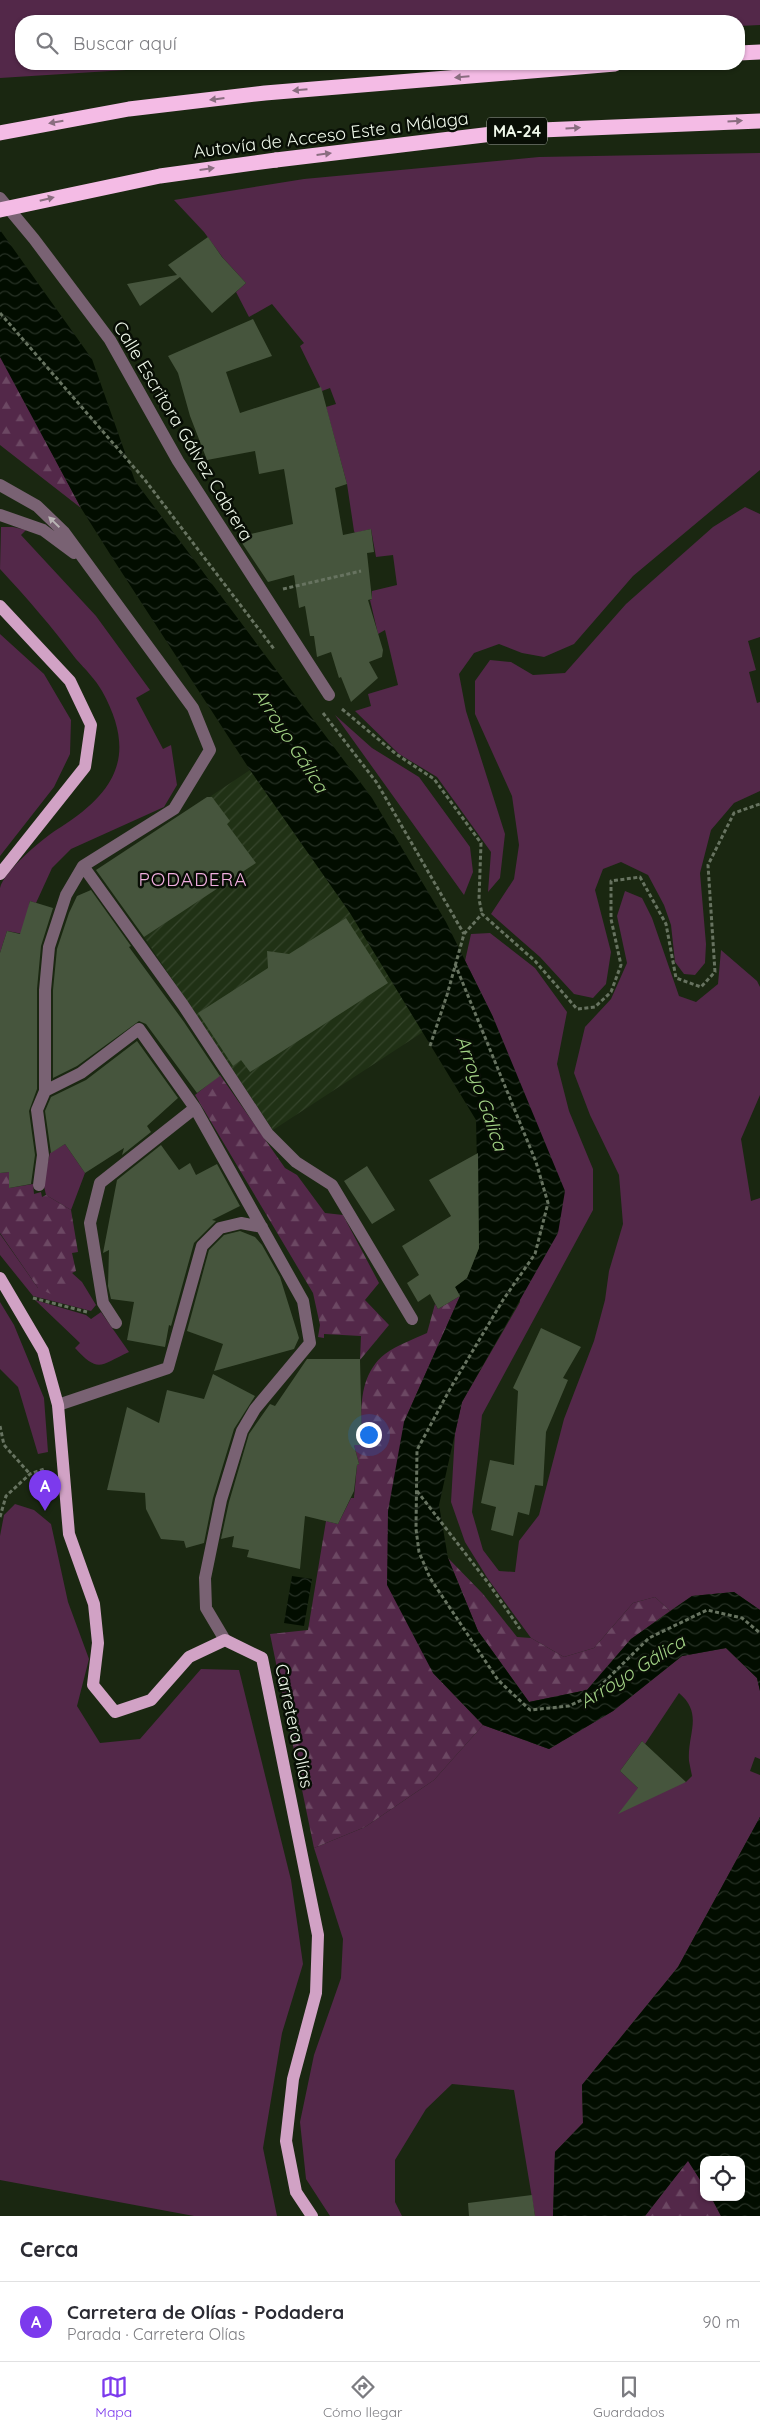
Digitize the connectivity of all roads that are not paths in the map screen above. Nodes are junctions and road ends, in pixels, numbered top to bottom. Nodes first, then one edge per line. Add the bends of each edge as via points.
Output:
1 (760, 52) edge
2 (745, 53) edge
3 (543, 70) edge
4 (760, 121) edge
5 (0, 133) edge
6 (0, 198) edge
7 (0, 210) edge
8 (0, 485) edge
9 (3, 518) edge
10 (84, 560) junction
11 (0, 606) edge
12 (329, 696) road end
13 (83, 866) junction
14 (0, 874) edge
15 (44, 1091) junction
16 (195, 1108) junction
17 (38, 1185) dead end
18 (262, 1227) junction
19 (0, 1278) edge
20 (412, 1319) dead end
21 (116, 1323) dead end
22 (58, 1405) junction
23 (225, 1640) junction
24 (312, 2216) edge

1 - 2 highway
3 -> 5 highway via 265,93 129,109
7 -> 4 highway, Autovía de Acceso Este a Málaga / MA-24, bridge via 160,176 517,130
6 - 12 street, Calle Escritora Gálvez Cabrera via 110,340 178,461
10 -> 8 street via 64,532 37,506
9 - 10 street via 43,530
10 - 13 street via 193,708 210,750 174,809
11 - 14 main road via 70,681 91,724 85,767
13 - 15 street via 66,895 49,947 45,990
13 - 20 street via 183,1005 268,1134 296,1162 332,1185
15 - 16 street via 81,1073 139,1029
15 - 17 street via 36,1110 43,1155
16 - 18 street
16 - 21 street via 100,1182 90,1223 103,1303
18 - 22 street via 241,1223 220,1228 202,1246 168,1368
18 - 23 street via 303,1301 310,1343 255,1409 242,1431 221,1500 206,1578 206,1608
19 - 22 main road via 43,1351
22 - 23 main road via 69,1534 94,1604 98,1643 93,1686 115,1712 151,1700 189,1657
23 - 24 main road, Carretera Olías via 262,1658 318,1935 316,1993 293,2079 286,2141 296,2192

